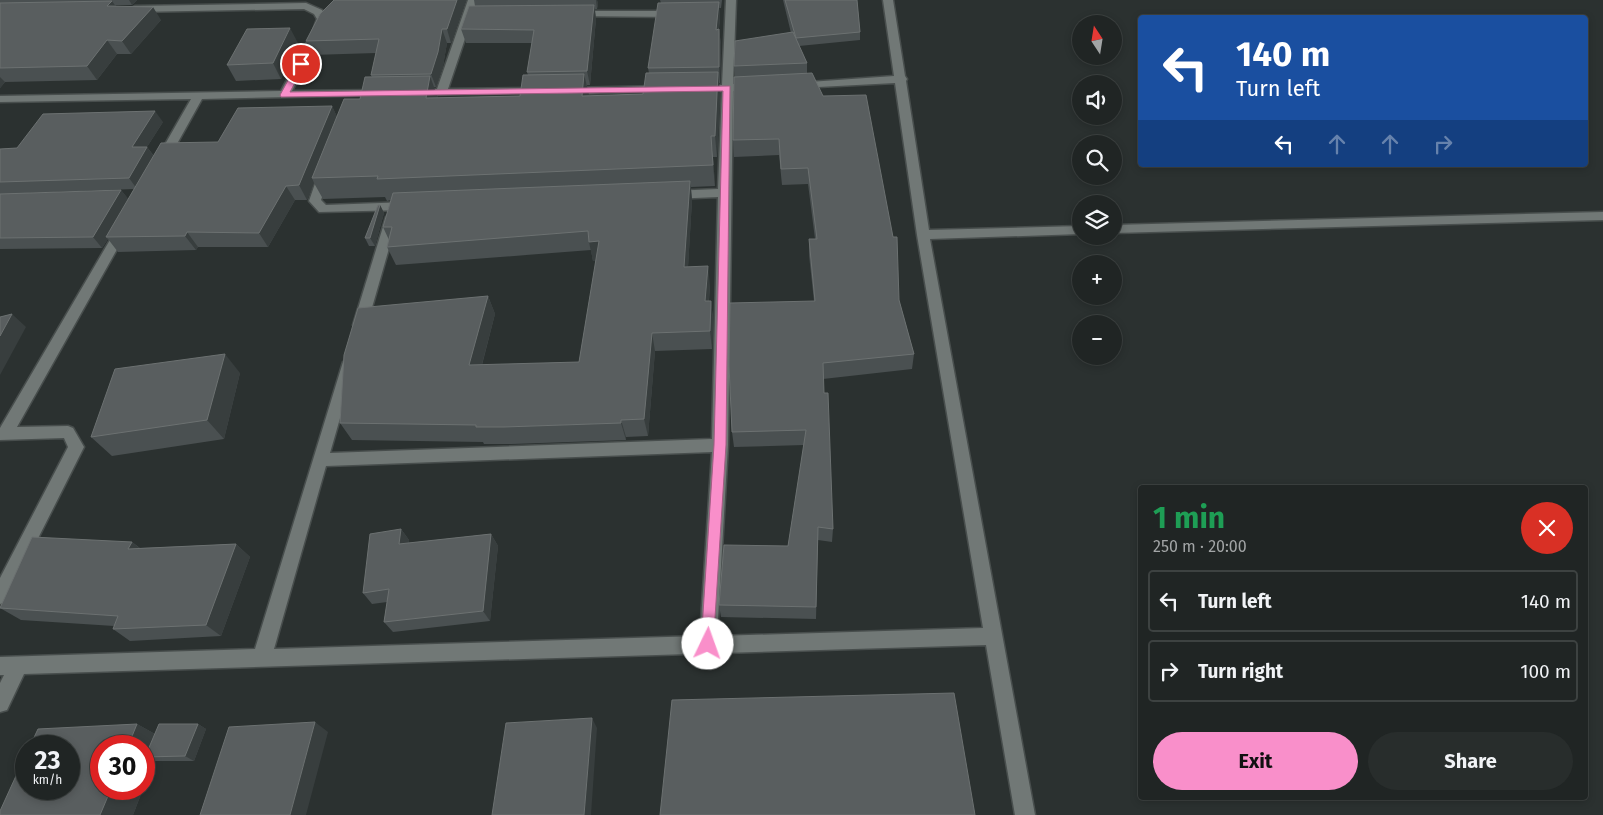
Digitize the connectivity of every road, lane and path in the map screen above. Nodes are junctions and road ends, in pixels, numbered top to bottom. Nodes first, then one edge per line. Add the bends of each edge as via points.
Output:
1 (473, 0) edge
2 (731, 0) edge
3 (888, 0) edge
4 (271, 2) edge
5 (120, 9) edge
6 (565, 14) edge
7 (692, 14) edge
8 (902, 79) junction
9 (785, 85) edge
10 (766, 86) edge
11 (727, 88) junction
12 (441, 93) junction
13 (284, 95) junction
14 (198, 96) junction
15 (0, 99) edge
16 (328, 164) edge
17 (156, 170) edge
18 (724, 193) junction
19 (654, 196) edge
20 (425, 205) edge
21 (395, 206) junction
22 (1603, 216) edge
23 (127, 220) edge
24 (1122, 229) edge
25 (1072, 230) edge
26 (923, 235) junction
27 (3, 433) edge
28 (720, 445) junction
29 (320, 460) junction
30 (0, 596) edge
31 (995, 636) junction
32 (708, 644) junction
33 (262, 658) junction
34 (9, 666) edge
35 (0, 703) edge
36 (1026, 815) edge

1 - 12 street via 473,15
2 - 11 street via 726,13
3 - 8 street
4 - 5 street
4 - 13 street via 306,6 318,12 322,19 318,33
6 - 7 street
8 - 9 street
8 - 26 street
10 - 11 street
11 - 12 street
11 - 18 street
12 - 13 street via 355,98
13 - 14 street
14 - 15 street
14 - 17 street
16 - 21 street via 316,202 323,209
18 - 19 street
18 - 28 street
20 - 21 street
21 - 29 street
22 - 24 street
23 - 27 street
25 - 26 street
26 - 31 street
27 - 30 street via 68,432 76,447
28 - 29 street
28 - 32 street
29 - 33 street
31 - 32 street
31 - 36 street
32 - 33 street
33 - 34 street
34 - 35 street

